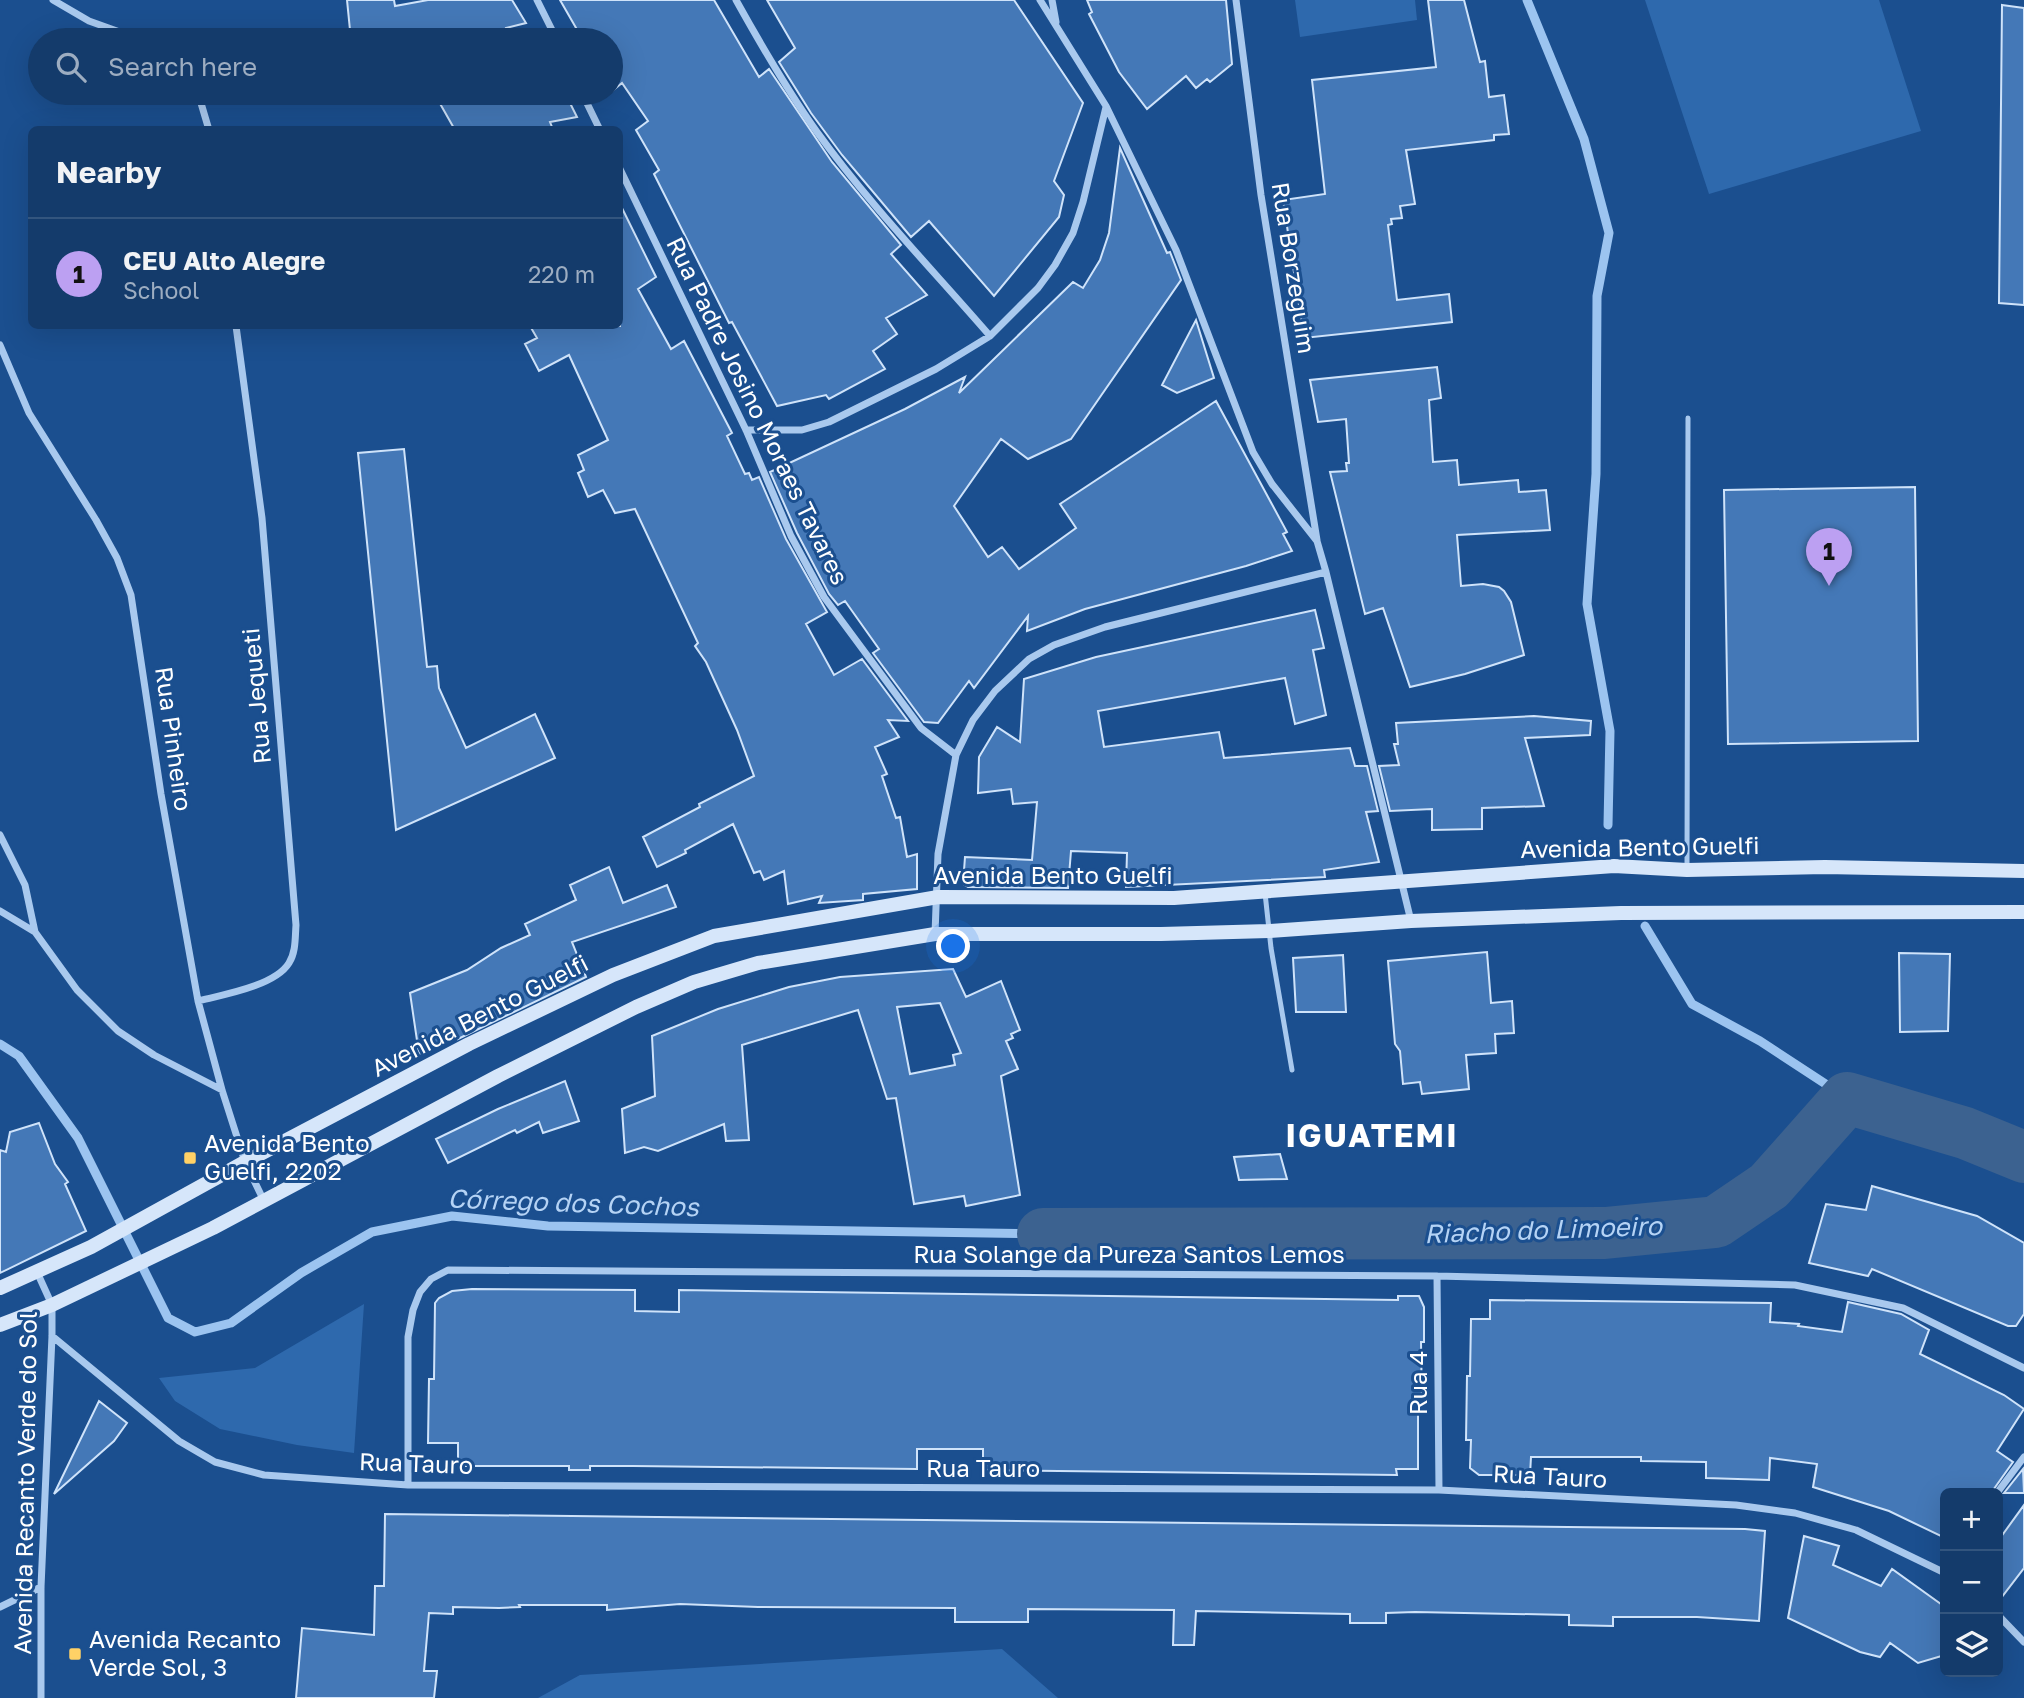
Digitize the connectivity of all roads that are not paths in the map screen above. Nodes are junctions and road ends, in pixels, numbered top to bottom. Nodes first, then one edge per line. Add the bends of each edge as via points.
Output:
1 (53, 0) edge
2 (537, 0) edge
3 (736, 0) edge
4 (1040, 0) edge
5 (1052, 0) edge
6 (1236, 0) edge
7 (1057, 26) junction
8 (109, 28) edge
9 (551, 28) edge
10 (202, 105) edge
11 (588, 105) edge
12 (1106, 106) junction
13 (208, 126) edge
14 (598, 126) edge
15 (623, 175) edge
16 (236, 329) edge
17 (990, 336) junction
18 (0, 345) edge
19 (1688, 418) dead end
20 (746, 430) junction
21 (1317, 541) junction
22 (1326, 572) junction
23 (956, 755) junction
24 (0, 835) edge
25 (1687, 870) junction
26 (2024, 871) edge
27 (1401, 882) junction
28 (1265, 893) junction
29 (938, 897) junction
30 (0, 911) edge
31 (2024, 912) edge
32 (1411, 921) junction
33 (1269, 931) junction
34 (35, 932) junction
35 (935, 934) junction
36 (198, 1002) junction
37 (1292, 1070) dead end
38 (222, 1090) junction
39 (245, 1162) junction
40 (264, 1202) junction
41 (37, 1272) junction
42 (1437, 1276) junction
43 (0, 1289) edge
44 (52, 1305) junction
45 (0, 1325) edge
46 (52, 1336) junction
47 (2024, 1368) edge
48 (2024, 1457) edge
49 (408, 1485) junction
50 (2001, 1488) edge
51 (1439, 1490) junction
52 (1940, 1566) edge
53 (41, 1587) junction
54 (0, 1607) edge
55 (2003, 1620) edge
56 (2024, 1642) edge
57 (41, 1698) edge

1 - 8 street
2 - 9 street
3 - 17 street via 817,132
4 - 7 street
5 - 7 street
6 - 21 street, Rua Borzeguim via 1261,195
7 - 12 street
10 - 13 street
11 - 14 street
12 - 17 street via 1073,233 1038,288
12 - 21 street via 1176,250 1253,452
15 - 20 street, Rua Padre Josino Moraes Tavares
16 - 36 street, Rua Jequeti via 262,517 296,925 293,953 278,974
17 - 20 street via 936,369 829,422 802,430
18 - 36 street, Rua Pinheiro via 29,413 96,520 131,596
19 - 25 lane
20 - 23 street, Rua Padre Josino Moraes Tavares via 791,536 824,597 920,728
21 - 22 street
22 - 23 street via 1105,626 1054,645 1029,659 995,691 973,720
22 - 27 street
23 - 29 street via 938,854
24 - 34 street via 25,885
25 - 26 main road, Avenida Bento Guelfi
25 - 27 main road, Avenida Bento Guelfi via 1614,866
27 - 28 main road, Avenida Bento Guelfi
27 - 32 street
28 - 29 main road, Avenida Bento Guelfi via 1174,898
28 - 33 lane
29 - 35 street
29 - 39 main road, Avenida Bento Guelfi via 714,936 663,954 469,1044
30 - 34 street
31 - 32 main road via 1621,913
32 - 33 main road
33 - 35 main road
33 - 37 lane
34 - 38 street via 77,990 118,1031 153,1055
35 - 40 main road via 758,963 694,982 498,1076
36 - 38 street, Rua Pinheiro
38 - 39 street, Rua Pinheiro
39 - 40 street, Rua Pinheiro
39 - 41 main road, Avenida Bento Guelfi
40 - 44 main road
41 - 43 main road, Avenida Bento Guelfi
41 - 44 street, Avenida Recanto Verde do Sol
42 - 47 street, Rua Solange da Pureza Santos Lemos via 1796,1285 1903,1308
42 - 49 street, Rua Solange da Pureza Santos Lemos via 448,1270 431,1279 421,1292 408,1337
42 - 51 street, Rua 4
44 - 45 main road
44 - 46 street, Avenida Recanto Verde do Sol
46 - 49 street, Rua Tauro via 179,1441 215,1462 264,1475
46 - 53 street, Avenida Recanto Verde do Sol
48 - 50 street
49 - 51 street, Rua Tauro
51 - 52 street, Rua Tauro via 1736,1505 1796,1513 1856,1530
53 - 54 street
53 - 57 street, Avenida Recanto Verde do Sol
55 - 56 street

